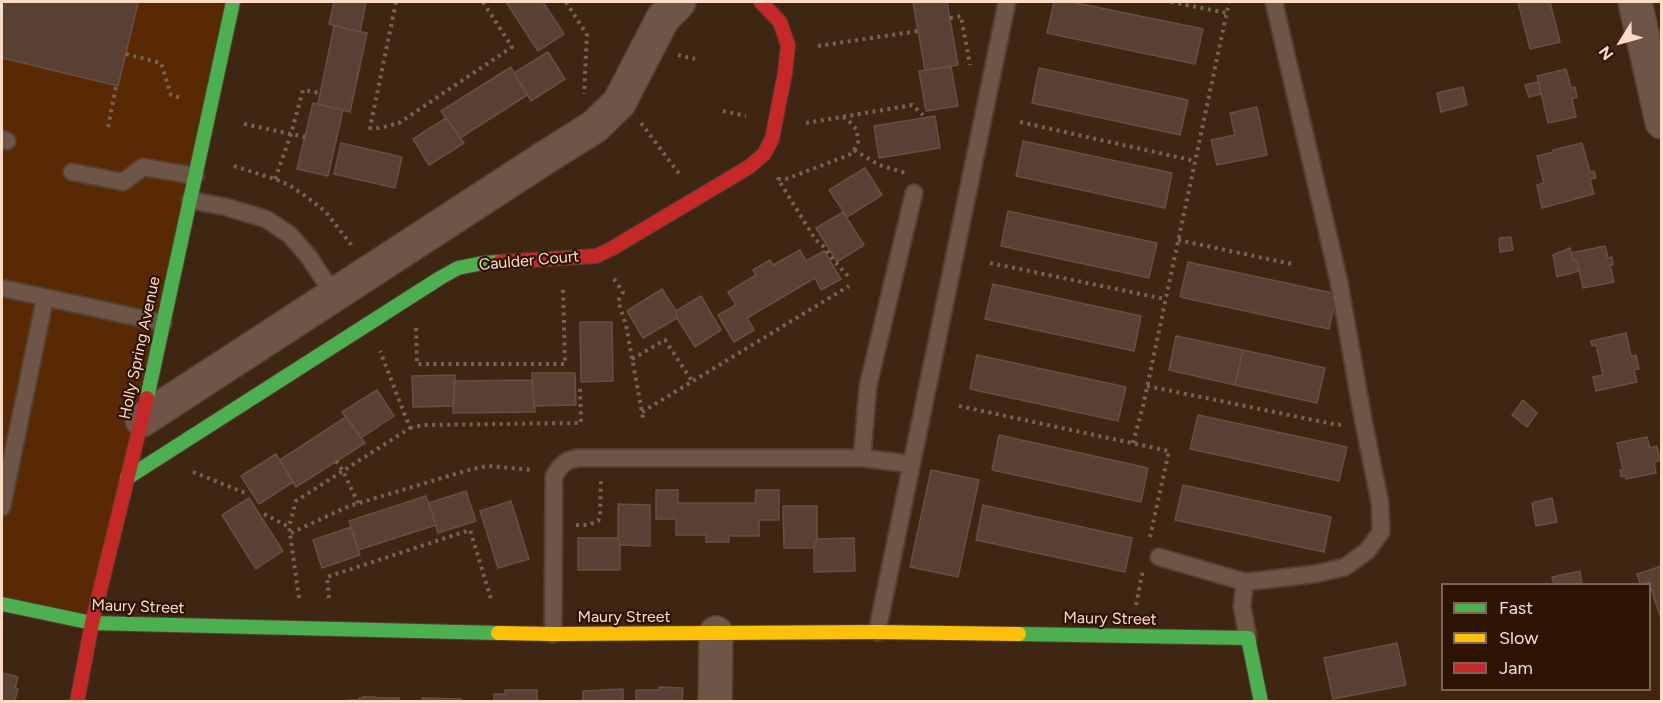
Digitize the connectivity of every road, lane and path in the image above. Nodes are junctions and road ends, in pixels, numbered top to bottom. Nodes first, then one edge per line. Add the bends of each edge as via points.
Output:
1 (233, 2) edge
2 (396, 2) edge
3 (483, 2) edge
4 (566, 2) edge
5 (679, 2) edge
6 (761, 2) edge
7 (1007, 2) edge
8 (1171, 2) edge
9 (1229, 2) edge
10 (1274, 2) edge
11 (1635, 2) edge
12 (1227, 14) junction
13 (950, 18) dead end
14 (918, 31) dead end
15 (814, 47) dead end
16 (126, 54) dead end
17 (674, 55) dead end
18 (695, 59) dead end
19 (972, 75) dead end
20 (116, 86) dead end
21 (320, 93) dead end
22 (181, 98) dead end
23 (584, 103) dead end
24 (723, 111) dead end
25 (923, 115) dead end
26 (750, 117) dead end
27 (843, 117) junction
28 (639, 120) dead end
29 (1020, 122) dead end
30 (1662, 122) edge
31 (802, 123) dead end
32 (244, 124) dead end
33 (108, 127) dead end
34 (291, 134) junction
35 (305, 137) dead end
36 (854, 150) junction
37 (1195, 160) junction
38 (234, 166) dead end
39 (72, 172) dead end
40 (907, 174) dead end
41 (195, 176) junction
42 (682, 178) dead end
43 (275, 179) junction
44 (914, 193) dead end
45 (190, 200) junction
46 (1178, 240) junction
47 (356, 250) dead end
48 (990, 263) dead end
49 (1292, 264) dead end
50 (852, 276) dead end
51 (614, 279) dead end
52 (849, 286) dead end
53 (563, 287) dead end
54 (2, 288) edge
55 (334, 295) junction
56 (45, 298) junction
57 (1165, 299) junction
58 (163, 323) junction
59 (416, 324) dead end
60 (379, 349) dead end
61 (632, 359) junction
62 (692, 381) junction
63 (1147, 386) junction
64 (580, 387) dead end
65 (959, 406) dead end
66 (642, 412) junction
67 (643, 418) dead end
68 (142, 420) junction
69 (1338, 425) dead end
70 (410, 428) junction
71 (1133, 443) junction
72 (862, 458) junction
73 (336, 461) dead end
74 (910, 465) junction
75 (189, 471) dead end
76 (343, 471) junction
77 (542, 471) dead end
78 (601, 471) dead end
79 (127, 478) junction
80 (248, 494) dead end
81 (358, 503) junction
82 (2, 507) edge
83 (264, 513) dead end
84 (570, 525) dead end
85 (289, 527) junction
86 (291, 533) junction
87 (1149, 541) dead end
88 (1152, 560) joint
89 (1245, 582) junction
90 (299, 598) dead end
91 (328, 598) dead end
92 (491, 599) dead end
93 (2, 604) edge
94 (1136, 605) dead end
95 (92, 623) junction
96 (877, 632) junction
97 (716, 633) junction
98 (553, 634) junction
99 (1248, 638) junction
100 (77, 702) edge
101 (715, 702) edge
102 (1261, 702) edge

1 - 41 street, Holly Spring Avenue
2 - 3 path via 370,128 399,123 512,47
4 - 23 path via 587,35
5 - 55 street via 663,18 619,103 594,127
6 - 79 street, Caulder Court via 780,22 788,45 772,139 764,154 749,167 596,255 458,268
7 - 74 lane
8 - 12 path
9 - 12 path
10 - 89 lane via 1339,282 1380,503 1381,532 1367,551 1345,567
11 - 30 street
12 - 37 path
13 - 19 path via 961,16
14 - 15 path
16 - 22 path via 161,63 171,95
17 - 18 path
20 - 33 path
21 - 34 path via 303,90
24 - 26 path
25 - 27 path via 912,105
27 - 31 path
27 - 36 path via 856,130 858,142
28 - 42 path
29 - 37 path
32 - 34 path
34 - 35 path
34 - 43 path
36 - 40 path via 879,165
36 - 50 path via 778,179 815,239
37 - 46 path
38 - 43 path
39 - 41 lane via 123,182 143,167
41 - 45 street, Holly Spring Avenue
43 - 47 path via 325,211
44 - 72 lane via 868,386
45 - 55 lane via 266,219 290,235 309,256
45 - 58 street, Holly Spring Avenue
46 - 49 path
46 - 57 path
48 - 57 path
51 - 61 path via 623,292 618,301
52 - 62 path
53 - 59 path via 565,364 417,364
54 - 56 lane
55 - 68 street
56 - 58 lane
56 - 82 lane
57 - 63 path
58 - 68 street, Holly Spring Avenue
60 - 70 path
61 - 62 path via 665,340
61 - 66 path
62 - 66 path
63 - 69 path
63 - 71 path
64 - 70 path via 581,423
65 - 71 path
66 - 67 path
68 - 79 street, Holly Spring Avenue
70 - 76 path
71 - 87 path via 1169,451
72 - 74 lane
72 - 98 lane via 567,461 554,476
73 - 76 path
74 - 96 lane
75 - 80 path
76 - 81 path
76 - 85 path via 296,501
77 - 81 path via 488,466
78 - 84 path via 598,521
79 - 95 street, Holly Spring Avenue
81 - 86 path
83 - 85 path
85 - 86 path
86 - 90 path
88 - 89 lane
88 - 94 path
89 - 99 lane via 1242,606
91 - 92 path via 327,577 470,530
93 - 95 street, Maury Street
95 - 98 street, Maury Street
95 - 100 street, Holly Spring Avenue
96 - 97 street, Maury Street
96 - 99 street, Maury Street
97 - 98 street, Maury Street
97 - 101 street
99 - 102 street

